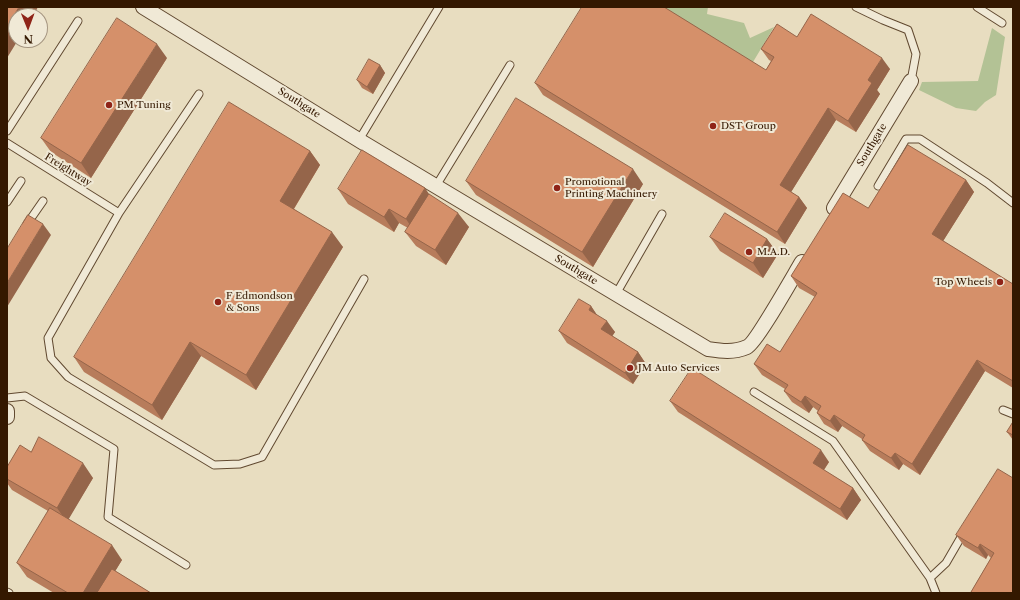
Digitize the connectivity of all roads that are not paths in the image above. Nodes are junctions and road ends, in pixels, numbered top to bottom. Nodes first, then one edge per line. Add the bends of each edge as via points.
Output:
1 (144, 7) edge
2 (439, 7) edge
3 (856, 7) edge
4 (977, 7) edge
5 (78, 21) dead end
6 (1002, 23) dead end
7 (510, 65) dead end
8 (911, 81) joint
9 (199, 94) dead end
10 (7, 131) edge
11 (359, 140) junction
12 (7, 143) edge
13 (21, 181) dead end
14 (436, 186) junction
15 (878, 186) dead end
16 (43, 201) dead end
17 (7, 202) edge
18 (1013, 203) edge
19 (119, 213) junction
20 (662, 214) dead end
21 (829, 216) edge
22 (20, 233) edge
23 (809, 250) edge
24 (364, 279) dead end
25 (616, 294) junction
26 (754, 392) dead end
27 (7, 398) edge
28 (1003, 410) dead end
29 (7, 411) edge
30 (1013, 414) edge
31 (7, 417) edge
32 (969, 523) edge
33 (186, 565) dead end
34 (930, 578) junction
35 (936, 593) edge

1 - 11 street, Southgate
2 - 11 lane
3 - 8 lane via 908,30 916,54
4 - 6 lane
5 - 10 lane
7 - 14 lane
8 - 21 street, Southgate
9 - 19 lane
11 - 14 street, Southgate
12 - 19 lane, Freightway
13 - 17 lane
14 - 25 street, Southgate
15 - 18 lane via 906,139 920,139
16 - 22 lane
19 - 24 lane via 48,338 51,358 68,377 214,465 240,464 262,457
20 - 25 lane
23 - 25 street, Southgate via 748,347 730,352 708,349
26 - 34 lane via 833,442
27 - 33 lane via 25,396 114,449 108,517
28 - 30 lane
29 - 31 street
32 - 34 lane via 946,563
34 - 35 lane

